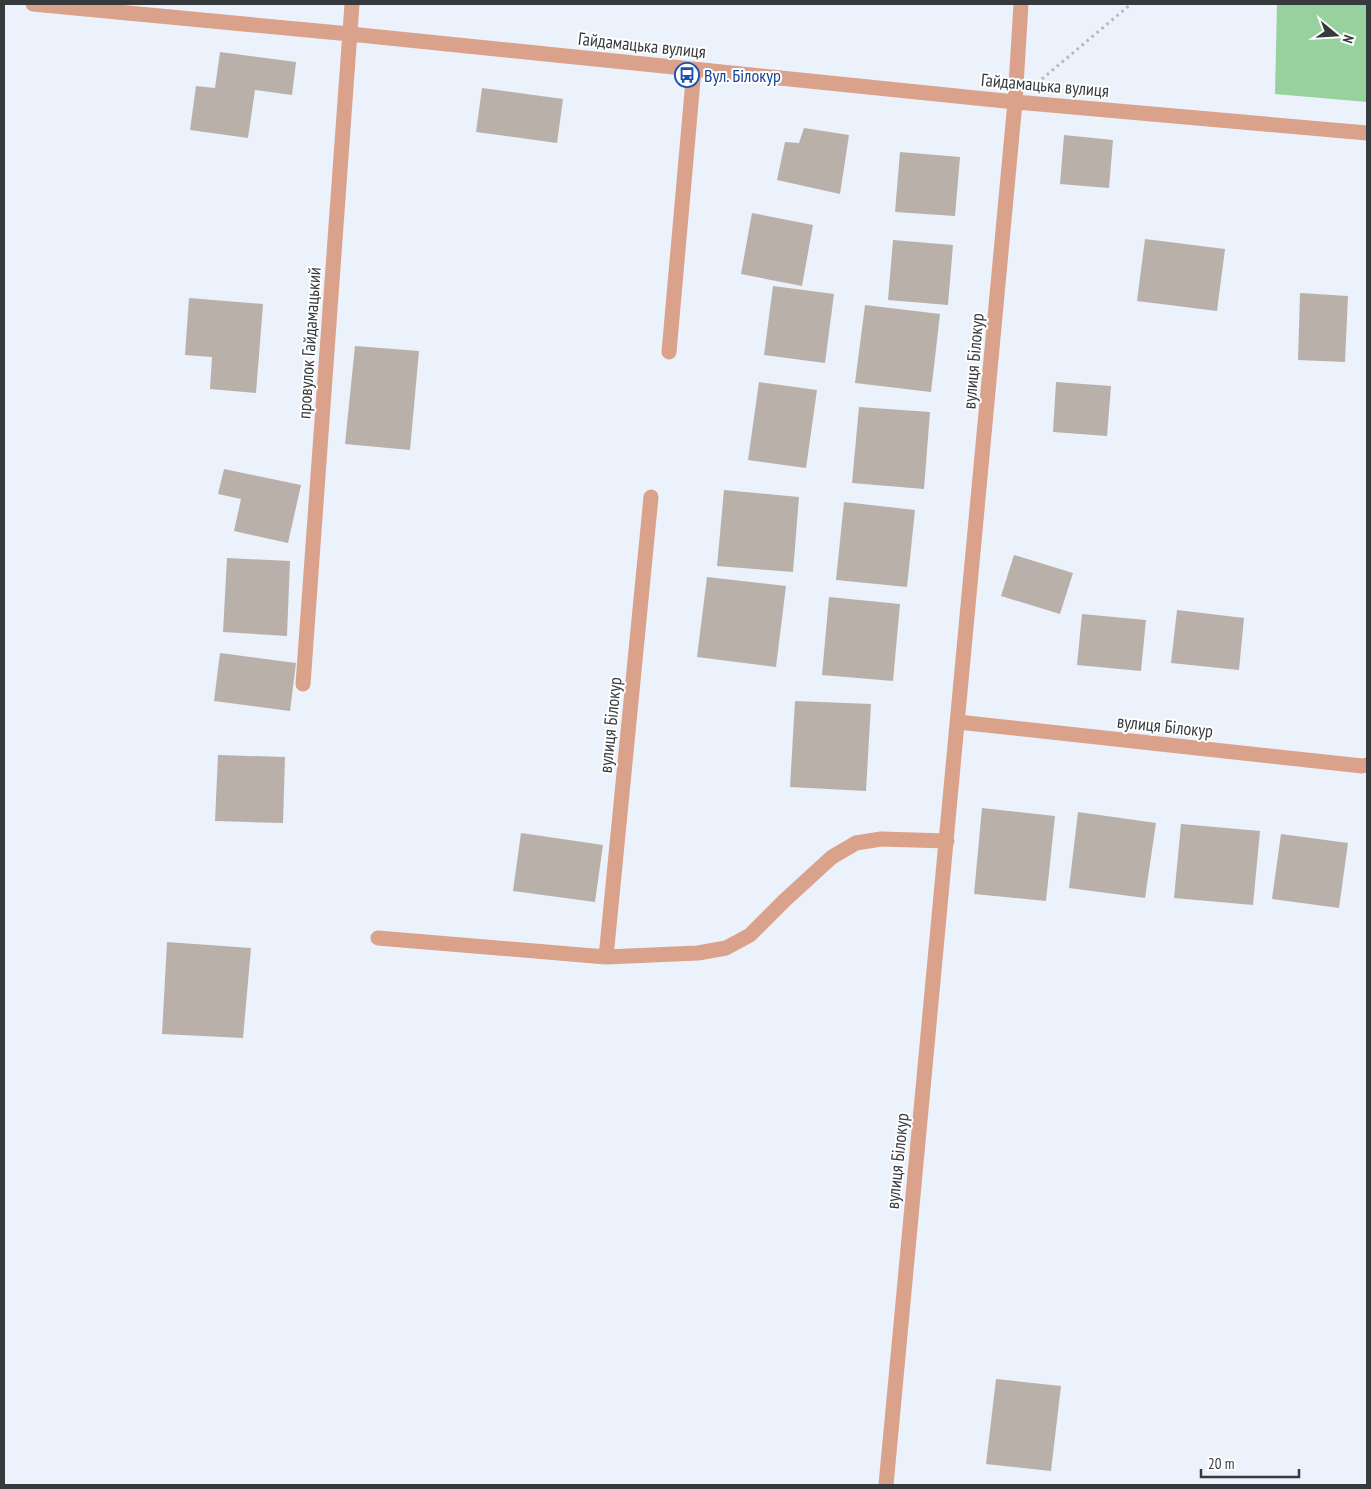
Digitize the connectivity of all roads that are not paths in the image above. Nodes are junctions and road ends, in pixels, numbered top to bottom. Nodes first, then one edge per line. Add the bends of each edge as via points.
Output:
1 (33, 4) edge
2 (352, 4) edge
3 (1022, 4) edge
4 (350, 34) junction
5 (694, 69) junction
6 (1015, 102) junction
7 (1367, 133) edge
8 (668, 352) dead end
9 (651, 497) dead end
10 (303, 684) dead end
11 (958, 722) junction
12 (1367, 765) edge
13 (947, 841) junction
14 (378, 938) dead end
15 (606, 957) junction
16 (886, 1485) edge

1 - 4 street, Гайдамацька вулиця
2 - 4 street, провулок Гайдамацький
3 - 6 street, вулиця Білокур
4 - 5 street, Гайдамацька вулиця
4 - 10 street, провулок Гайдамацький
5 - 6 street, Гайдамацька вулиця
5 - 8 street
6 - 7 street, Гайдамацька вулиця
6 - 11 street, вулиця Білокур
9 - 15 street, вулиця Білокур
11 - 12 street, вулиця Білокур
11 - 13 street, вулиця Білокур
13 - 15 street via 881,839 856,843 832,856 750,935 726,948 698,954
13 - 16 street, вулиця Білокур
14 - 15 street

